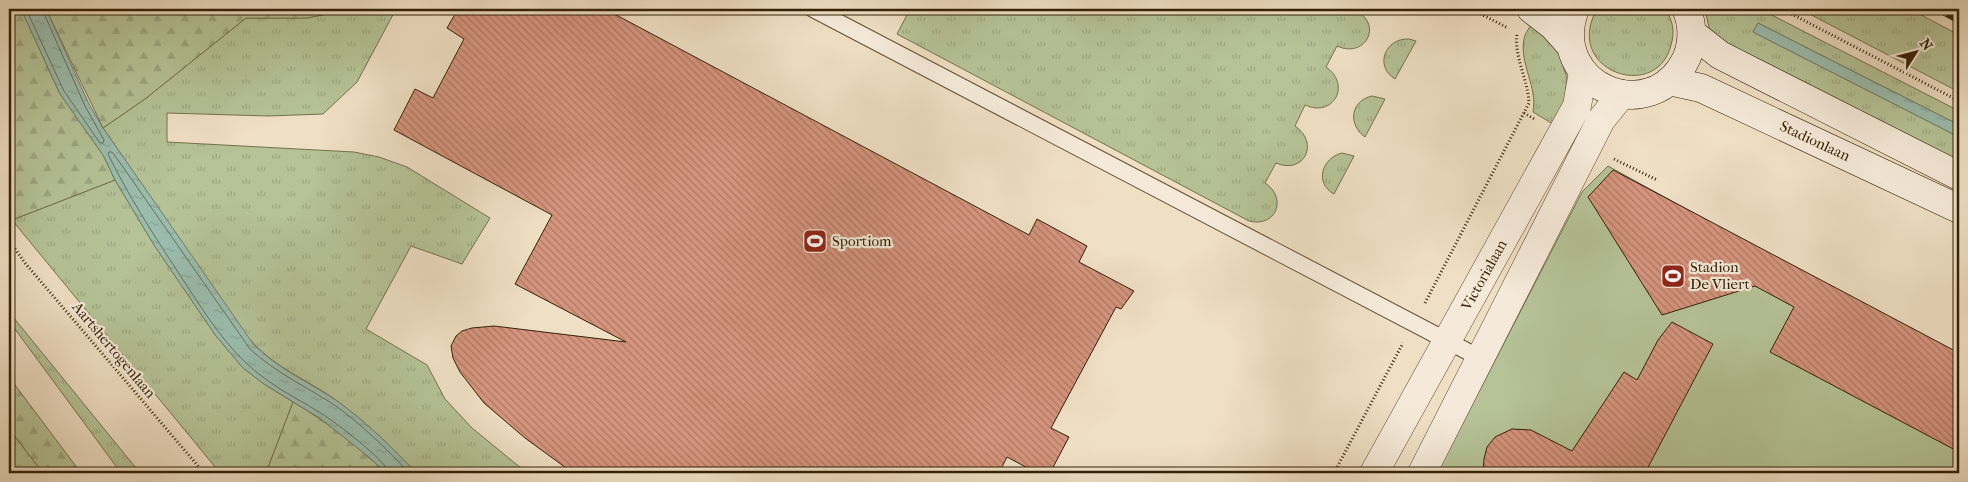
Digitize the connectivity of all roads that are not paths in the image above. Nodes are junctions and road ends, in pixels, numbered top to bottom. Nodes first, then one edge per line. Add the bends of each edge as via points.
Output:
1 (813, 9) edge
2 (1531, 9) edge
3 (1575, 9) edge
4 (1689, 21) edge
5 (1570, 45) junction
6 (1583, 72) junction
7 (1669, 81) junction
8 (1622, 94) junction
9 (1959, 176) edge
10 (1959, 209) edge
11 (1448, 342) junction
12 (1480, 358) junction
13 (1374, 473) edge
14 (1422, 473) edge

1 - 11 lane
2 - 5 main road
3 - 5 main road via 1570,22
4 - 7 main road via 1689,51 1682,68
4 - 9 main road via 1720,55
5 - 6 main road
6 - 8 main road via 1594,83
6 - 11 main road, Victorialaan via 1577,106
7 - 8 main road via 1647,93
7 - 10 main road, Stadionlaan via 1701,88
8 - 12 main road via 1601,120
11 - 12 lane
11 - 13 main road, Victorialaan
12 - 14 main road

